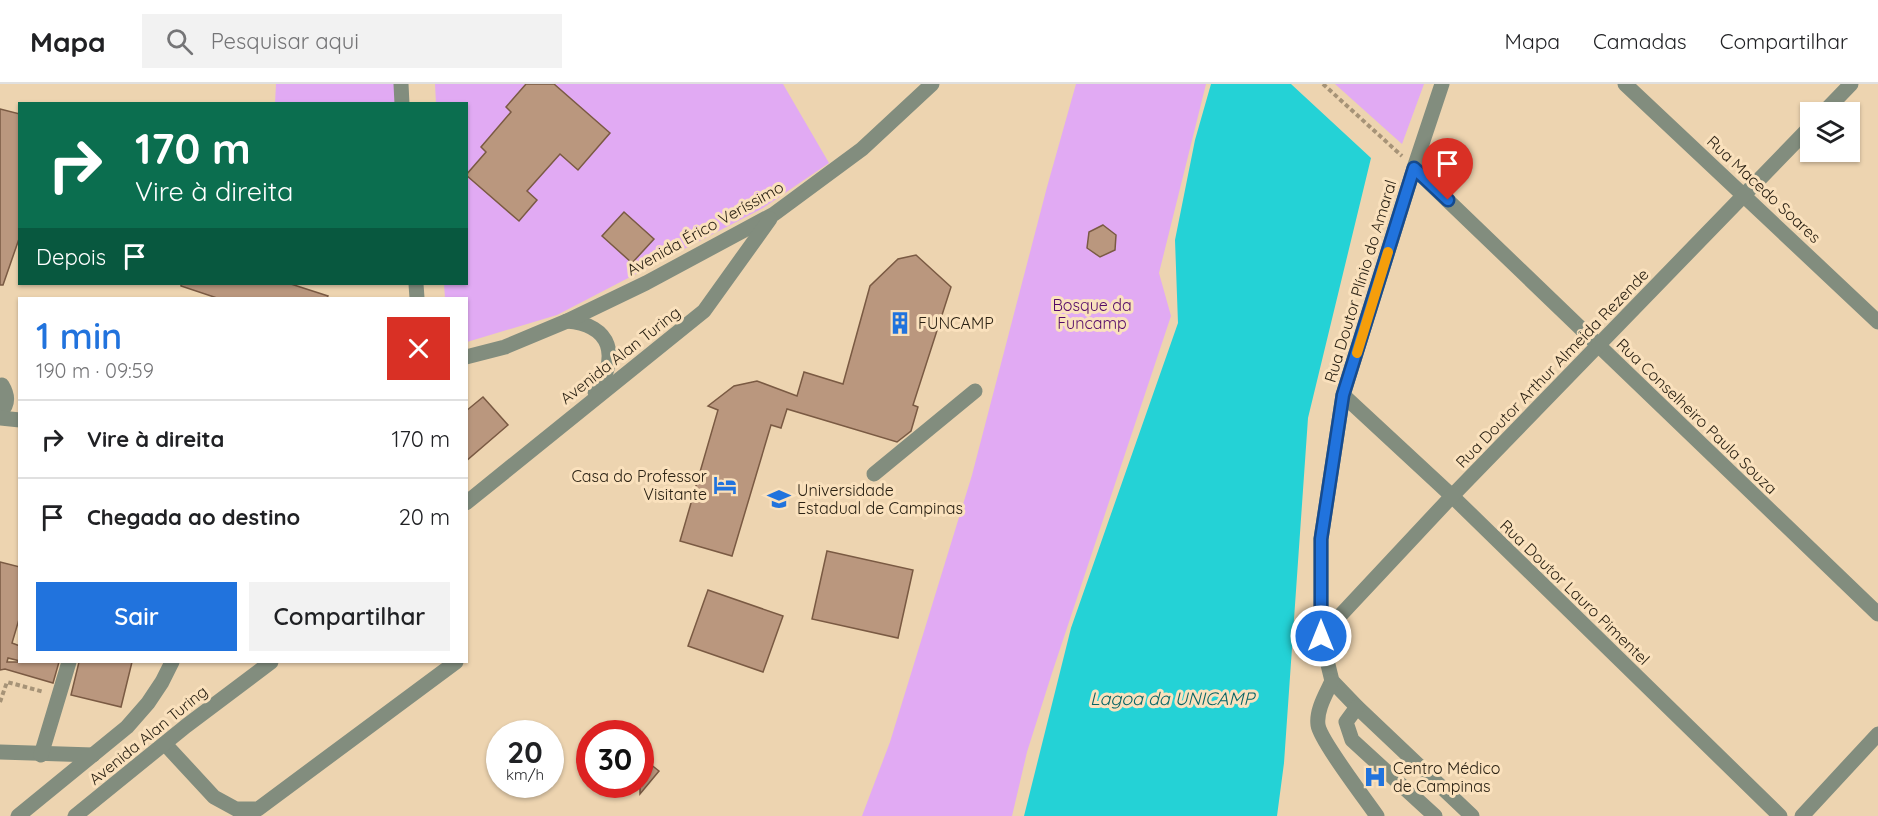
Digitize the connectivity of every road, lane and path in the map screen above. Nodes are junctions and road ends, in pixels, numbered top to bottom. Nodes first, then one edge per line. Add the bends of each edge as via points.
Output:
1 (401, 84) edge
2 (932, 84) edge
3 (1323, 84) edge
4 (1442, 84) edge
5 (1625, 84) edge
6 (1851, 84) edge
7 (402, 102) edge
8 (1834, 102) edge
9 (1800, 138) edge
10 (1414, 168) junction
11 (1746, 195) junction
12 (774, 214) junction
13 (567, 321) junction
14 (1878, 322) edge
15 (1598, 347) junction
16 (468, 356) edge
17 (1, 385) edge
18 (18, 386) edge
19 (975, 391) dead end
20 (1343, 395) junction
21 (587, 404) junction
22 (0, 413) edge
23 (0, 418) edge
24 (18, 420) edge
25 (874, 474) dead end
26 (1452, 496) junction
27 (468, 501) edge
28 (1878, 614) edge
29 (1321, 636) junction
30 (69, 663) edge
31 (172, 663) edge
32 (270, 663) edge
33 (455, 663) edge
34 (1332, 681) junction
35 (58, 695) junction
36 (0, 702) edge
37 (1357, 707) junction
38 (1878, 735) edge
39 (165, 744) junction
40 (0, 752) edge
41 (41, 755) junction
42 (93, 755) junction
43 (18, 816) edge
44 (75, 816) edge
45 (1377, 816) edge
46 (1435, 816) edge
47 (1472, 816) edge
48 (1780, 816) edge
49 (1802, 816) edge

1 - 7 street
2 - 12 street, Avenida Érico Veríssimo via 862,149
3 - 10 path
4 - 10 street, Rua Doutor Plínio do Amaral
5 - 11 street, Rua Macedo Soares
6 - 8 street
9 - 11 street, Rua Doutor Arthur Almeida Rezende
10 - 15 street, Rua Conselheiro Paula Souza
10 - 20 street, Rua Doutor Plínio do Amaral
11 - 14 street, Rua Macedo Soares
11 - 15 street, Rua Doutor Arthur Almeida Rezende
12 - 13 street, Avenida Érico Veríssimo via 646,284
12 - 21 street, Avenida Alan Turing via 704,311
13 - 16 street, Avenida Érico Veríssimo via 505,347
13 - 21 street via 593,327 605,337 609,350 605,379
15 - 26 street, Rua Doutor Arthur Almeida Rezende
15 - 28 street, Rua Conselheiro Paula Souza
17 - 18 street
17 - 22 street via 7,393 7,404
19 - 25 street
20 - 26 street, Rua Doutor Lauro Pimentel
20 - 29 street, Rua Doutor Plínio do Amaral via 1321,539
21 - 27 street, Avenida Alan Turing
23 - 24 street
26 - 29 street, Rua Doutor Arthur Almeida Rezende
26 - 48 street, Rua Doutor Lauro Pimentel
29 - 34 street, Rua Doutor Plínio do Amaral
30 - 35 street
31 - 42 street, Avenida Alan Turing via 148,703 127,727
32 - 39 street, Avenida Alan Turing
33 - 39 street via 258,809 236,809 214,797
34 - 37 street
34 - 45 street via 1319,712 1318,727
35 - 36 path via 7,682
35 - 41 street
37 - 46 street via 1346,722 1352,740
37 - 47 street
38 - 49 street
39 - 44 street, Avenida Alan Turing
40 - 41 street
41 - 42 street
42 - 43 street, Avenida Alan Turing

